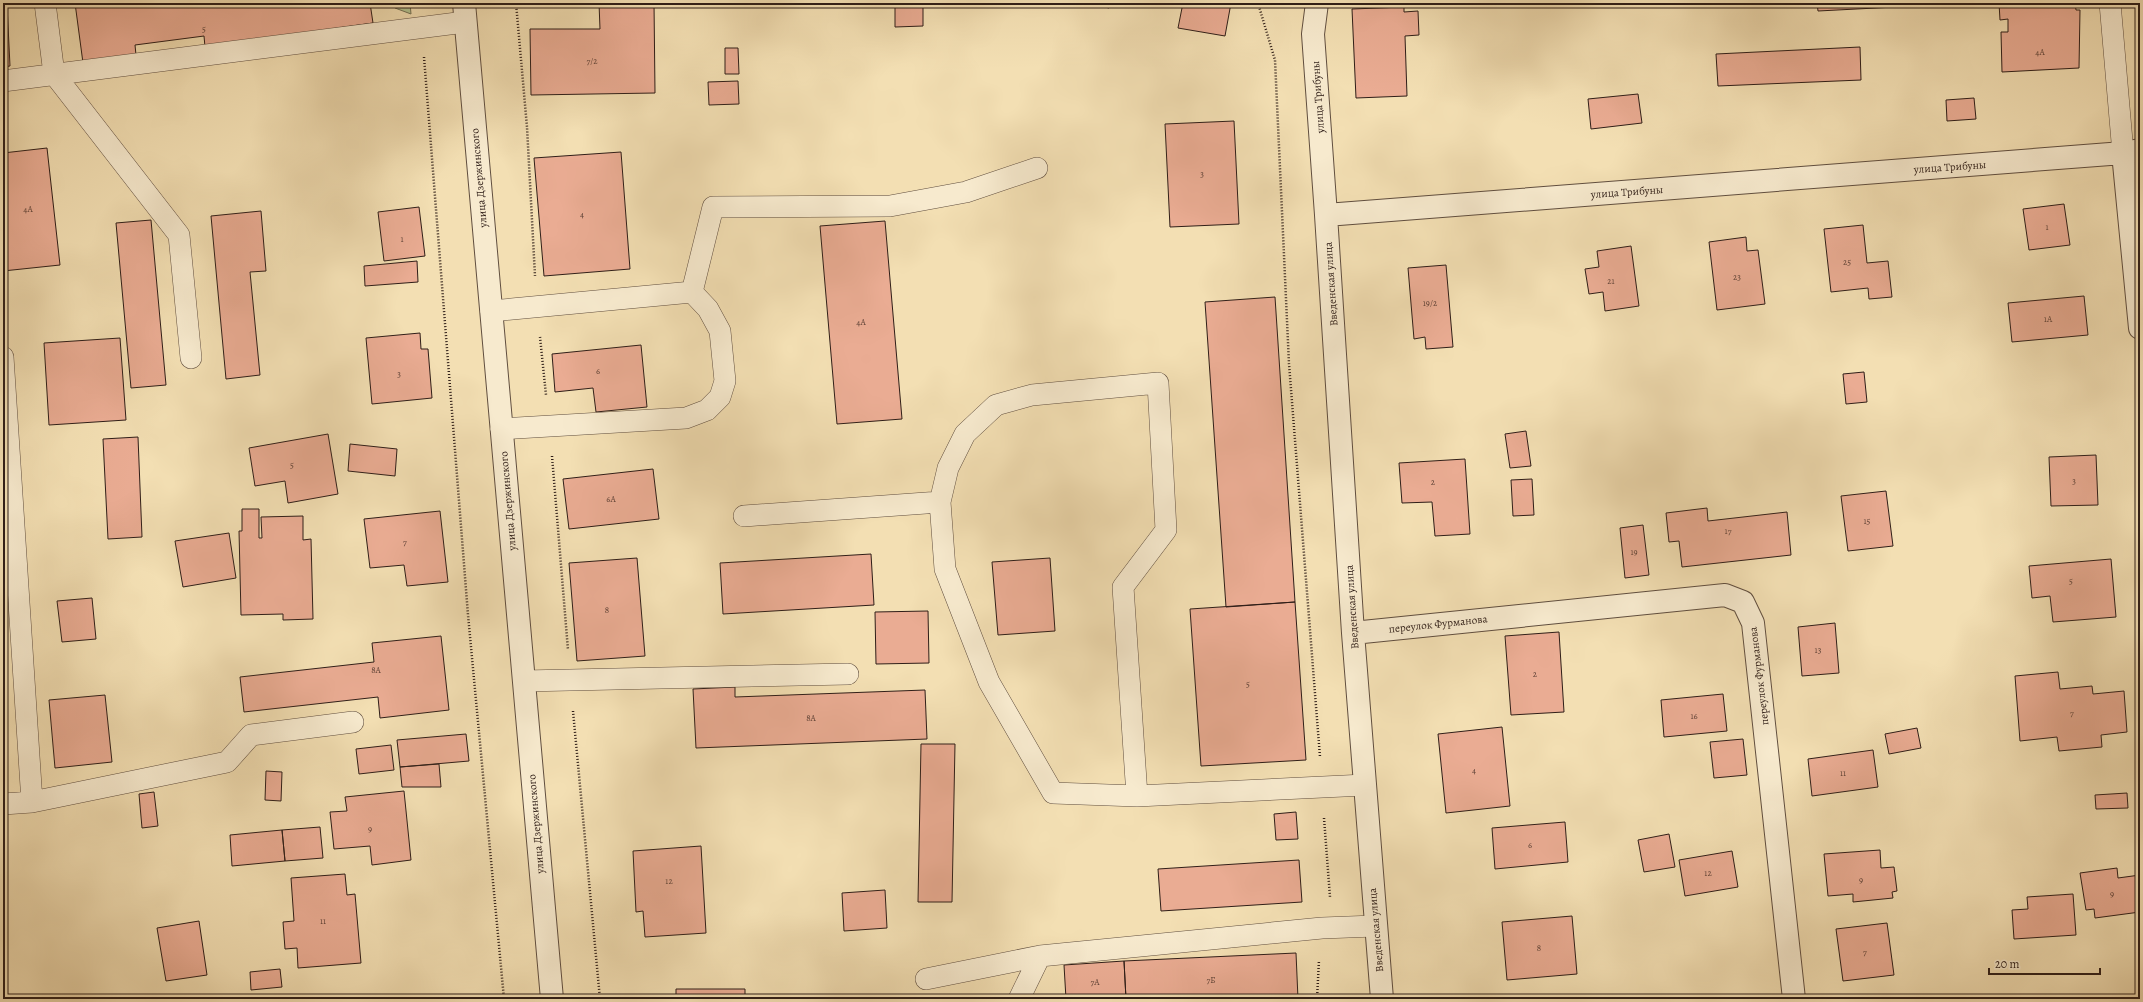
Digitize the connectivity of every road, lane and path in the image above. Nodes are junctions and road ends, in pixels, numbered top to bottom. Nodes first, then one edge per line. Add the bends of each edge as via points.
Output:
1 (44, 3) edge
2 (516, 3) edge
3 (1258, 3) edge
4 (1317, 3) edge
5 (2110, 3) edge
6 (465, 13) edge
7 (422, 28) junction
8 (54, 74) junction
9 (3, 81) edge
10 (2131, 151) edge
11 (1037, 168) dead end
12 (1326, 215) junction
13 (692, 292) junction
14 (536, 307) junction
15 (491, 311) junction
16 (2140, 328) edge
17 (3, 357) edge
18 (191, 358) dead end
19 (550, 426) junction
20 (501, 429) junction
21 (940, 502) junction
22 (744, 516) dead end
23 (1353, 633) junction
24 (848, 674) dead end
25 (570, 680) junction
26 (524, 681) junction
27 (353, 722) dead end
28 (1320, 759) dead end
29 (1364, 785) junction
30 (1137, 796) junction
31 (32, 802) junction
32 (3, 804) edge
33 (1324, 814) dead end
34 (1375, 926) junction
35 (1322, 928) junction
36 (1040, 956) junction
37 (926, 979) dead end
38 (504, 999) edge
39 (552, 999) edge
40 (600, 999) edge
41 (1019, 999) edge
42 (1317, 999) edge
43 (1382, 999) edge
44 (1794, 999) edge

1 - 8 lane
2 - 14 path
3 - 28 path via 1275,60 1289,364
4 - 12 street, улица Трибуны via 1313,34
5 - 10 lane
6 - 7 lane
6 - 15 street, улица Дзержинского
7 - 8 lane
7 - 38 path via 467,608
8 - 9 lane
8 - 18 lane via 178,235
10 - 12 street, улица Трибуны
10 - 16 street
11 - 13 lane via 966,192 890,206 713,207
12 - 23 street, Введенская улица
13 - 14 lane
13 - 19 lane via 708,309 720,331 725,381 720,397 707,410 686,418
14 - 15 lane
14 - 19 path
15 - 20 street, улица Дзержинского
17 - 31 lane
19 - 20 lane
19 - 25 path
20 - 26 street, улица Дзержинского
21 - 22 lane
21 - 30 lane via 945,569 990,682 1053,794
21 - 30 lane via 948,468 965,434 996,405 1032,395 1158,383 1166,530 1123,587
23 - 29 street, Введенская улица
23 - 44 street, переулок Фурманова via 1725,595 1743,602 1753,623
24 - 25 lane
25 - 26 lane
25 - 40 path
26 - 39 street, улица Дзержинского
27 - 31 lane via 251,735 227,762
29 - 30 lane
29 - 34 street, Введенская улица
31 - 32 lane
33 - 35 path via 1330,909
34 - 35 lane
34 - 43 street, Введенская улица
35 - 36 lane
35 - 42 path
36 - 37 lane
36 - 41 lane

